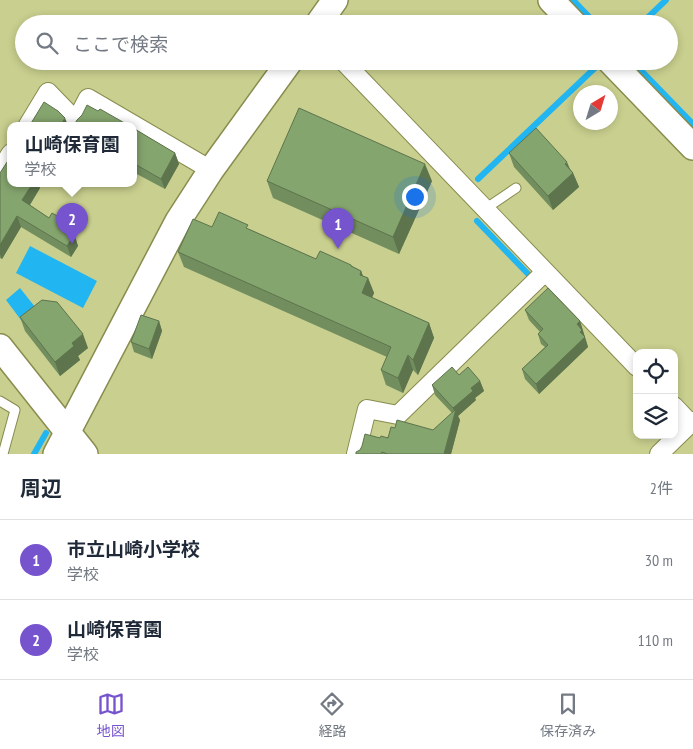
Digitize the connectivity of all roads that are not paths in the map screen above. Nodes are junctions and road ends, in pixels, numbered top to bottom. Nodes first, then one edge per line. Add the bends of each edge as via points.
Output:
1 (335, 0) edge
2 (551, 0) edge
3 (324, 15) edge
4 (565, 15) edge
5 (284, 70) edge
6 (352, 70) edge
7 (619, 70) edge
8 (30, 122) edge
9 (129, 122) edge
10 (137, 126) edge
11 (693, 147) edge
12 (7, 159) edge
13 (0, 170) edge
14 (212, 170) junction
15 (516, 188) dead end
16 (485, 209) junction
17 (545, 272) junction
18 (0, 347) edge
19 (633, 363) edge
20 (0, 401) edge
21 (678, 410) edge
22 (692, 422) edge
23 (62, 443) edge
24 (669, 451) edge
25 (3, 454) edge
26 (85, 454) edge
27 (356, 454) edge

1 - 3 street
2 - 4 street
5 - 14 street
6 - 16 street
7 - 11 street
8 - 9 street via 48,92 76,121 88,98
10 - 14 street
12 - 13 street
14 - 23 street via 178,221
15 - 16 lane
16 - 17 street
17 - 19 street
17 - 27 street via 398,415 367,408
18 - 23 street
20 - 25 lane via 15,410
21 - 22 street
22 - 24 street
23 - 26 street

